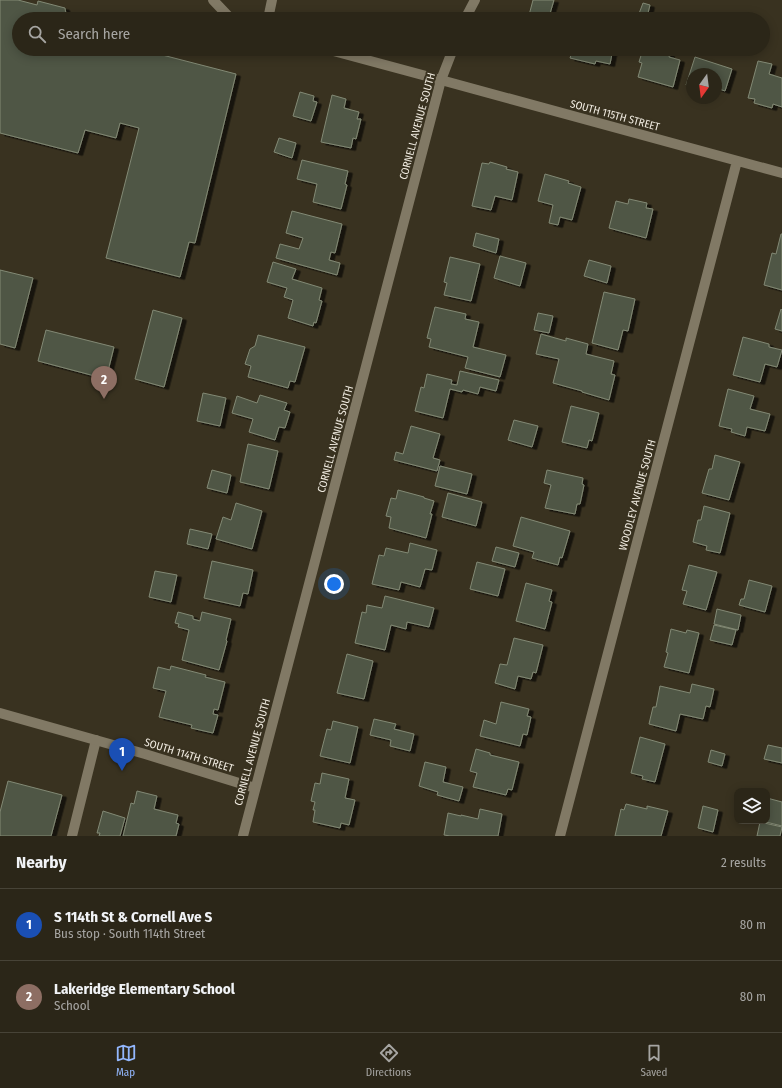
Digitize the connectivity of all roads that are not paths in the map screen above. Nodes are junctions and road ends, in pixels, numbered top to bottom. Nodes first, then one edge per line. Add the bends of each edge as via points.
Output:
1 (213, 0) edge
2 (272, 0) edge
3 (476, 0) edge
4 (224, 12) edge
5 (269, 12) edge
6 (469, 12) edge
7 (352, 56) edge
8 (450, 56) edge
9 (441, 80) junction
10 (738, 160) junction
11 (782, 173) edge
12 (0, 713) edge
13 (96, 740) junction
14 (255, 788) junction
15 (72, 836) edge
16 (243, 836) edge
17 (560, 836) edge

1 - 4 street
2 - 5 street
3 - 6 street
7 - 9 street, SOUTH 115TH STREET
8 - 9 street, CORNELL AVENUE SOUTH
9 - 10 street, SOUTH 115TH STREET
9 - 14 street, CORNELL AVENUE SOUTH
10 - 11 street, SOUTH 115TH STREET
10 - 17 street, WOODLEY AVENUE SOUTH
12 - 13 street, SOUTH 114TH STREET
13 - 14 street, SOUTH 114TH STREET
13 - 15 street
14 - 16 street, CORNELL AVENUE SOUTH

